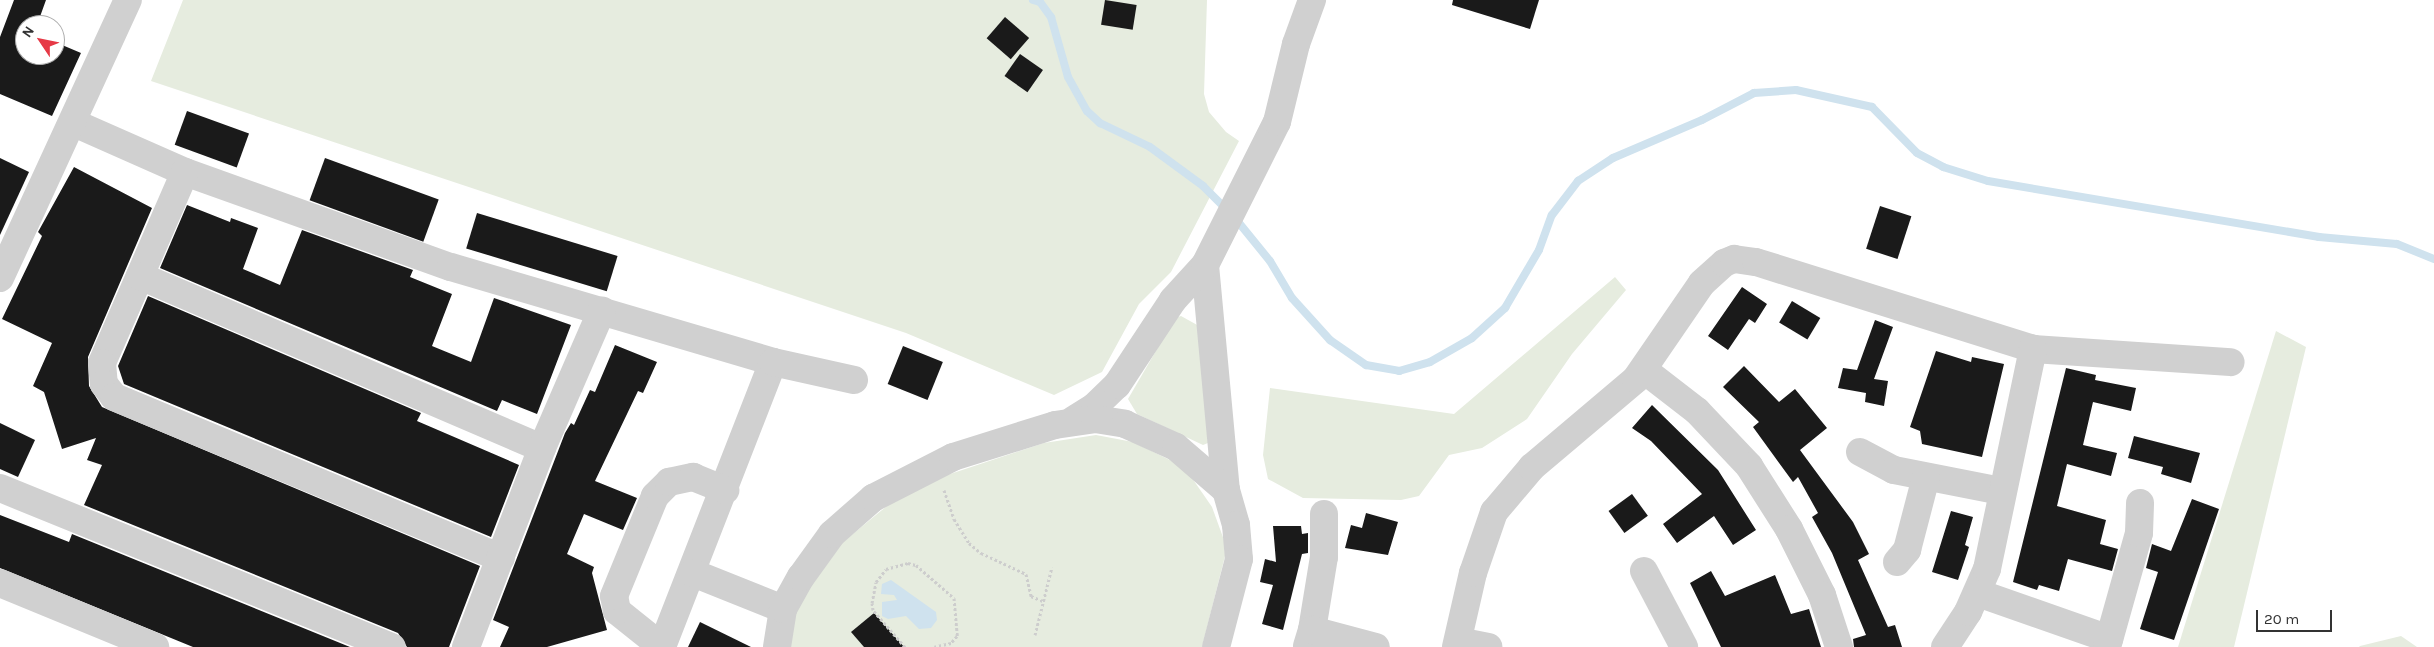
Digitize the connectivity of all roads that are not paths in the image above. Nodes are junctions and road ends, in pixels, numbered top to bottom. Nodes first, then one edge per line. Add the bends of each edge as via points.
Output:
1 (128, 0) edge
2 (1293, 0) edge
3 (1312, 0) edge
4 (1296, 44) junction
5 (74, 123) junction
6 (185, 172) junction
7 (10, 230) edge
8 (1206, 263) junction
9 (140, 276) junction
10 (0, 278) edge
11 (602, 310) junction
12 (2033, 349) junction
13 (773, 362) junction
14 (2231, 362) dead end
15 (1644, 370) junction
16 (854, 380) dead end
17 (1071, 421) junction
18 (542, 448) junction
19 (1860, 452) dead end
20 (1926, 477) junction
21 (0, 488) edge
22 (726, 490) junction
23 (1226, 490) junction
24 (2001, 491) junction
25 (2140, 503) dead end
26 (1324, 514) dead end
27 (501, 558) junction
28 (1897, 562) dead end
29 (1644, 571) dead end
30 (692, 573) junction
31 (0, 583) edge
32 (1978, 593) junction
33 (783, 609) junction
34 (1309, 638) edge
35 (2108, 643) edge
36 (1457, 644) edge
37 (155, 647) edge
38 (392, 647) edge
39 (466, 647) edge
40 (662, 647) edge
41 (778, 647) edge
42 (1216, 647) edge
43 (1376, 647) edge
44 (1488, 647) edge
45 (1684, 647) edge
46 (1838, 647) edge
47 (1946, 647) edge

1 - 5 street
2 - 4 street
3 - 4 street
4 - 8 street via 1286,94 1263,154
5 - 6 street
5 - 7 street
6 - 9 street
6 - 11 street via 450,267
7 - 10 street
8 - 17 street via 1173,300 1117,385 1094,407
8 - 23 street
9 - 18 street
9 - 27 street via 102,364 104,384 114,397
11 - 13 street
11 - 18 street
12 - 14 street
12 - 15 street via 1817,280 1734,259 1714,270 1702,283
12 - 24 street
13 - 16 street
13 - 22 street
15 - 36 street via 1532,467 1494,512 1472,573
15 - 46 street via 1697,411 1749,466 1793,537 1822,595
17 - 23 street via 1110,420 1141,429 1191,457
17 - 33 street via 941,462 883,491 846,520 820,549
18 - 27 street
19 - 20 street via 1879,464
20 - 24 street
20 - 28 street via 1907,550
21 - 38 street
22 - 30 street
22 - 40 street via 693,477 669,482 655,496 614,596 617,611
23 - 42 street via 1236,525 1240,559
24 - 32 street via 1990,557
25 - 35 street via 2139,533
26 - 34 street via 1324,557
27 - 39 street
29 - 45 street
30 - 33 street
30 - 40 street
31 - 37 street
32 - 35 street
32 - 47 street
33 - 41 street
34 - 43 street
36 - 44 street

